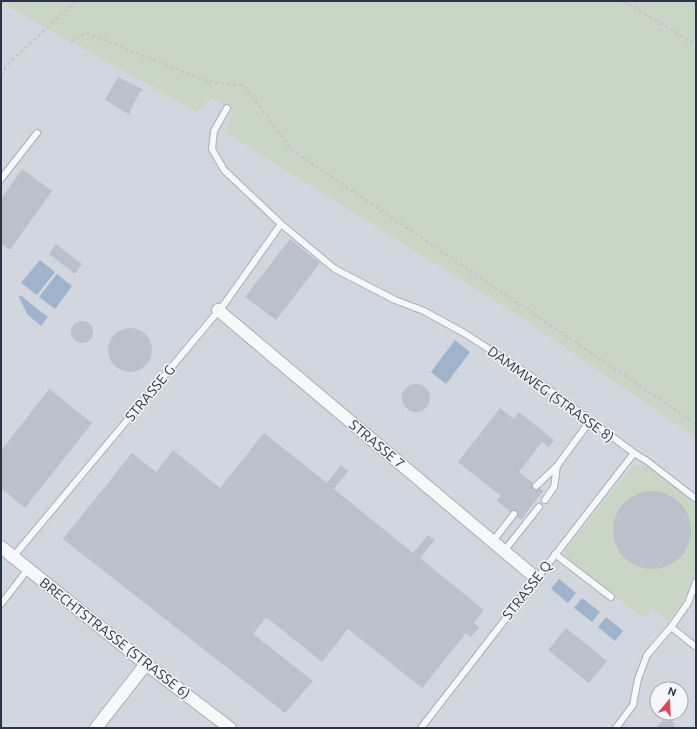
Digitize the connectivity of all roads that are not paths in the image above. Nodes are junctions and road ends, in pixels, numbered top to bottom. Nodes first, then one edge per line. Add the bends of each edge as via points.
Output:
1 (226, 108) dead end
2 (37, 133) dead end
3 (1, 179) edge
4 (281, 224) junction
5 (218, 310) junction
6 (590, 421) junction
7 (634, 453) junction
8 (557, 466) junction
9 (536, 486) dead end
10 (696, 499) edge
11 (545, 500) dead end
12 (539, 507) dead end
13 (514, 514) dead end
14 (493, 541) junction
15 (1, 547) edge
16 (504, 551) junction
17 (555, 554) junction
18 (13, 557) junction
19 (28, 569) junction
20 (536, 578) junction
21 (696, 582) edge
22 (611, 597) dead end
23 (1, 604) edge
24 (671, 627) junction
25 (696, 647) edge
26 (146, 664) junction
27 (422, 726) edge
28 (96, 728) edge
29 (230, 728) edge
30 (430, 728) edge
31 (616, 728) edge

1 - 4 lane, DAMMWEG (STRASSE 8) via 214,131 212,149 224,170
2 - 3 lane
4 - 5 lane, STRASSE G
4 - 6 lane, DAMMWEG (STRASSE 8) via 335,269 464,333 528,374
5 - 14 street, STRASSE 7
5 - 18 lane, STRASSE G
6 - 7 lane, DAMMWEG (STRASSE 8)
6 - 8 lane
7 - 10 lane, DAMMWEG (STRASSE 8)
7 - 17 lane, STRASSE Q
8 - 9 lane
8 - 11 lane via 554,487
12 - 16 lane
13 - 14 lane
14 - 16 street, STRASSE 7
15 - 18 street, BRECHTSTRASSE (STRASSE 6)
16 - 20 street, STRASSE 7
17 - 20 lane, STRASSE Q
17 - 22 lane
18 - 19 street, BRECHTSTRASSE (STRASSE 6)
19 - 23 lane
19 - 26 street, BRECHTSTRASSE (STRASSE 6)
20 - 27 lane, STRASSE Q
21 - 24 lane via 688,603
24 - 25 lane
24 - 31 lane via 647,655 638,679 633,705
26 - 28 street
26 - 29 street, BRECHTSTRASSE (STRASSE 6)
27 - 30 lane

